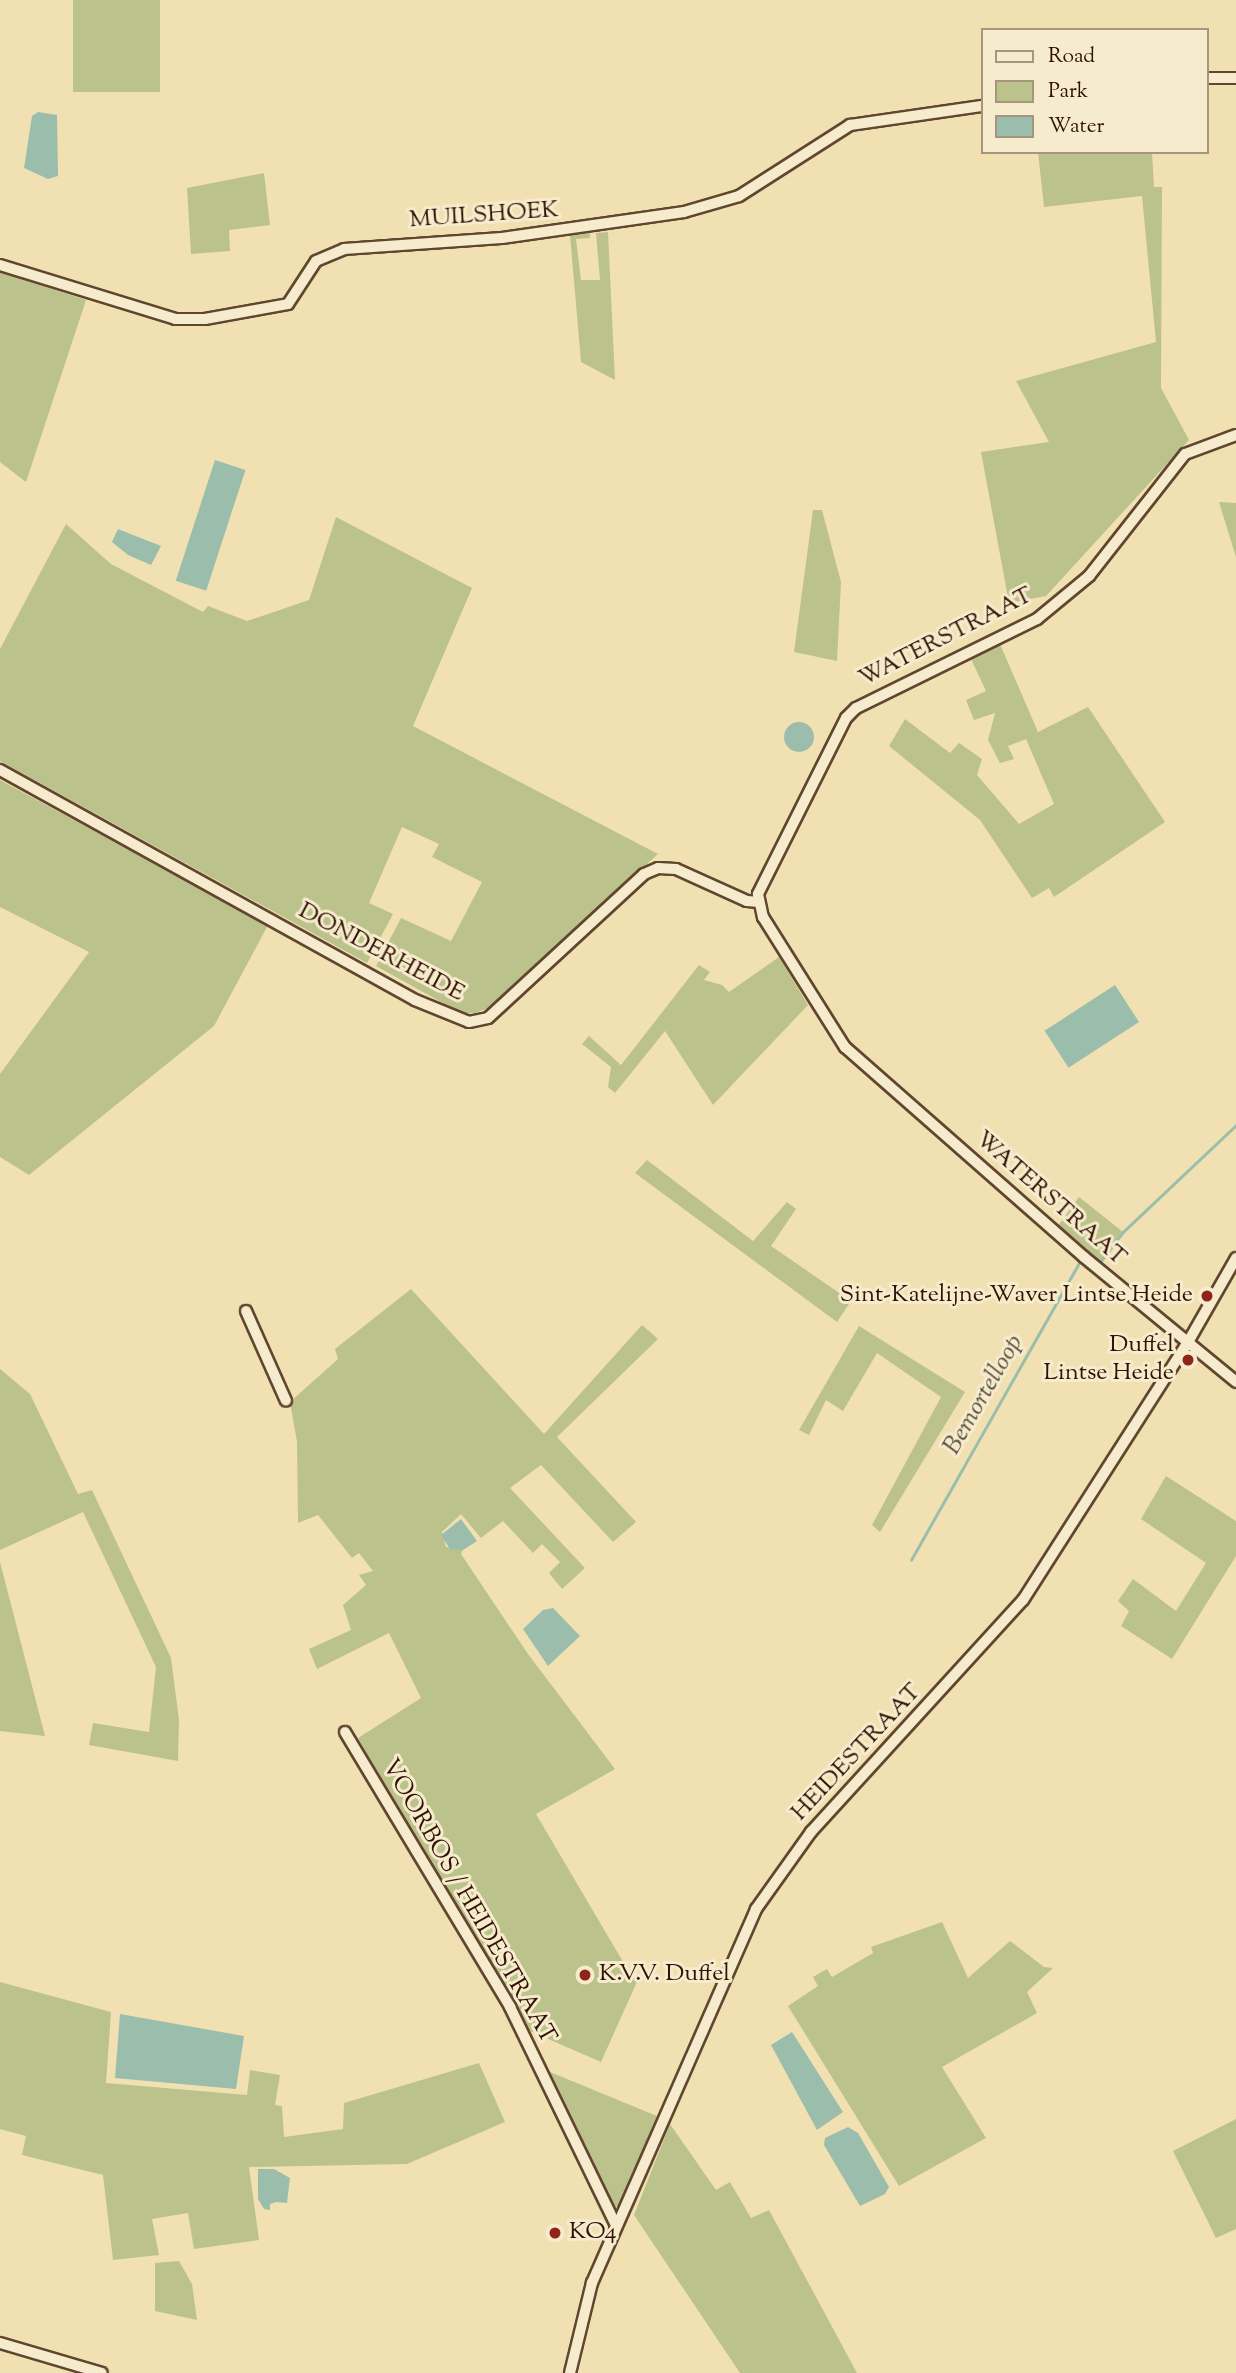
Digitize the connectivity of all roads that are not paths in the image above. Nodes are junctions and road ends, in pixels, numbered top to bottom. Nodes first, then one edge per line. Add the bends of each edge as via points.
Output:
1 (1208, 78) edge
2 (1236, 78) edge
3 (981, 106) edge
4 (0, 265) edge
5 (1236, 435) edge
6 (0, 770) edge
7 (759, 902) junction
8 (1236, 1258) edge
9 (246, 1311) dead end
10 (1187, 1344) junction
11 (1236, 1382) edge
12 (286, 1401) dead end
13 (345, 1732) dead end
14 (616, 2225) junction
15 (2, 2347) edge
16 (102, 2373) edge
17 (570, 2373) edge

1 - 2 street
3 - 4 street, MUILSHOEK via 849,125 739,196 684,212 525,236 344,249 316,261 288,304 205,319 175,319
5 - 7 street, WATERSTRAAT via 1185,454 1140,505 1089,576 1037,619 869,699 851,713 761,885
6 - 7 street, DONDERHEIDE via 415,1000 469,1022 488,1018 644,874 658,868 676,869 747,901
7 - 10 street, WATERSTRAAT via 812,1000 845,1047
8 - 10 street, HEIDESTRAAT
9 - 12 street
10 - 11 street, WATERSTRAAT
10 - 14 street, HEIDESTRAAT via 1023,1600 811,1832 757,1909
13 - 14 street, VOORBOS / HEIDESTRAAT via 510,2007
14 - 17 street, HEIDESTRAAT via 592,2283
15 - 16 street

